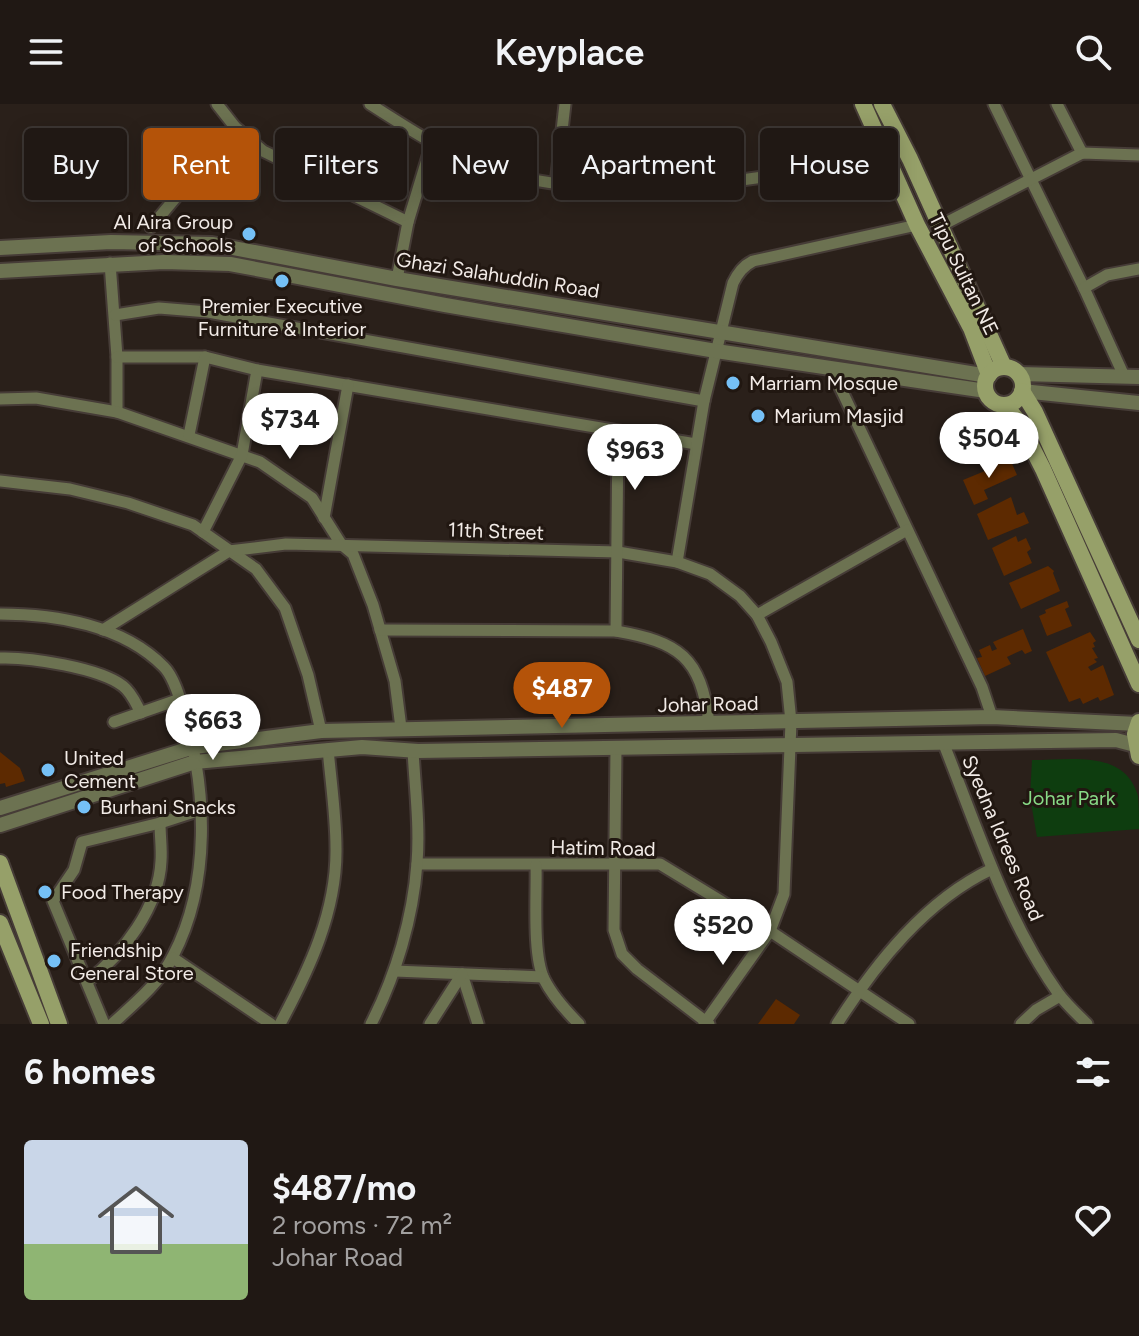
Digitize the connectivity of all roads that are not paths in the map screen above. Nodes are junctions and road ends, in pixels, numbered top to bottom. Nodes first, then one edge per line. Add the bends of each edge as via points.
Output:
1 (217, 104) edge
2 (370, 104) edge
3 (565, 104) edge
4 (863, 104) edge
5 (882, 104) edge
6 (994, 104) edge
7 (1057, 104) edge
8 (235, 127) junction
9 (562, 128) edge
10 (874, 128) edge
11 (423, 137) edge
12 (1082, 153) junction
13 (1139, 155) edge
14 (423, 173) edge
15 (898, 182) edge
16 (1030, 182) junction
17 (408, 222) junction
18 (917, 225) junction
19 (940, 226) junction
20 (151, 227) dead end
21 (85, 243) junction
22 (0, 248) edge
23 (110, 263) junction
24 (88, 265) junction
25 (1139, 269) edge
26 (0, 271) edge
27 (397, 279) junction
28 (1084, 288) junction
29 (115, 315) junction
30 (722, 332) junction
31 (716, 351) junction
32 (117, 357) junction
33 (205, 357) junction
34 (831, 368) junction
35 (257, 370) junction
36 (1132, 376) edge
37 (997, 377) junction
38 (348, 385) junction
39 (1022, 391) junction
40 (0, 399) edge
41 (704, 401) junction
42 (1139, 403) edge
43 (1005, 405) junction
44 (117, 412) junction
45 (618, 432) junction
46 (189, 435) junction
47 (696, 444) junction
48 (242, 455) junction
49 (0, 481) edge
50 (324, 518) junction
51 (907, 530) junction
52 (203, 532) junction
53 (341, 544) junction
54 (229, 551) junction
55 (618, 552) junction
56 (677, 562) junction
57 (0, 614) edge
58 (757, 615) junction
59 (103, 630) junction
60 (380, 630) junction
61 (616, 631) junction
62 (1139, 640) edge
63 (0, 658) edge
64 (1139, 684) edge
65 (180, 699) junction
66 (141, 713) junction
67 (992, 717) junction
68 (114, 722) dead end
69 (791, 722) junction
70 (709, 723) junction
71 (1139, 723) edge
72 (628, 725) junction
73 (408, 728) junction
74 (321, 731) junction
75 (943, 742) junction
76 (790, 744) junction
77 (623, 748) junction
78 (328, 749) junction
79 (1137, 750) edge
80 (416, 751) junction
81 (195, 755) junction
82 (0, 808) edge
83 (200, 810) junction
84 (160, 823) junction
85 (0, 825) edge
86 (0, 863) edge
87 (417, 864) junction
88 (536, 865) junction
89 (615, 866) junction
90 (992, 869) junction
91 (0, 923) edge
92 (770, 931) junction
93 (173, 958) junction
94 (395, 971) junction
95 (462, 974) junction
96 (543, 977) junction
97 (88, 981) junction
98 (859, 991) junction
99 (1060, 996) junction
100 (707, 1023) edge
101 (41, 1024) edge
102 (59, 1024) edge
103 (104, 1024) edge
104 (112, 1024) edge
105 (271, 1024) edge
106 (280, 1024) edge
107 (371, 1024) edge
108 (430, 1024) edge
109 (478, 1024) edge
110 (579, 1024) edge
111 (837, 1024) edge
112 (909, 1024) edge
113 (1021, 1024) edge
114 (1087, 1024) edge

1 - 8 street
2 - 11 street
3 - 9 street
4 - 10 main road, Tipu Sultan NE
5 - 19 main road
6 - 16 street
7 - 12 street
8 - 17 street via 263,151
8 - 20 street
12 - 13 street
12 - 16 street
14 - 17 street
15 - 18 main road, Tipu Sultan NE
16 - 19 street
16 - 28 street
17 - 27 street
18 - 30 street via 745,265 733,283
18 - 37 main road, Tipu Sultan NE
19 - 37 main road
21 - 22 street, Ghazi Salahuddin Road
21 - 24 street
21 - 27 street, Ghazi Salahuddin Road via 212,244
23 - 24 street, Ghazi Salahuddin Road
23 - 29 street
23 - 31 street, Ghazi Salahuddin Road via 230,264
24 - 26 street, Ghazi Salahuddin Road
25 - 28 street via 1107,275
27 - 30 street, Ghazi Salahuddin Road
28 - 36 street
29 - 32 street
29 - 41 street via 159,308 208,312
30 - 31 street
30 - 37 street, Ghazi Salahuddin Road
31 - 34 street, Ghazi Salahuddin Road
31 - 41 street
32 - 33 street
32 - 44 street
33 - 35 street
33 - 46 street
34 - 37 street, Ghazi Salahuddin Road
34 - 51 street
35 - 38 street
35 - 48 street
36 - 37 street, Ghazi Salahuddin Road
37 - 39 main road via 1022,380
37 - 43 main road via 995,403
38 - 45 street
38 - 50 street
39 - 42 street
39 - 43 main road
39 - 62 main road
40 - 44 street via 36,398
41 - 47 street
43 - 64 main road via 1043,469
44 - 46 street
45 - 47 street
45 - 55 street
46 - 48 street
47 - 56 street
48 - 50 street via 312,498
48 - 52 street
49 - 52 street via 128,503
50 - 53 street
51 - 58 street
51 - 67 street
52 - 54 street
53 - 54 street, 11th Street
53 - 55 street, 11th Street
53 - 60 street via 353,554
54 - 59 street, 11th Street
54 - 74 street via 256,569 285,608
55 - 56 street, 11th Street
55 - 61 street
56 - 58 street, 11th Street via 710,574
57 - 59 street via 57,617
58 - 69 street, 11th Street via 787,682
59 - 65 street via 166,669
60 - 61 street
60 - 73 street
61 - 70 street via 671,647 695,668
63 - 66 street via 53,663 114,680 128,689
65 - 66 street
65 - 81 street
66 - 68 street
67 - 69 street, Johar Road
67 - 71 street, Johar Road
69 - 70 street, Johar Road
69 - 76 street, 11th Street
70 - 72 street, Johar Road
71 - 79 main road
72 - 73 street, Johar Road
72 - 77 street
73 - 74 street, Johar Road
73 - 80 street
74 - 81 street, Johar Road
75 - 76 street, Johar Road
75 - 79 street, Johar Road via 1116,740
75 - 90 street, Syedna Idrees Road
76 - 77 street, Johar Road
76 - 92 street, 11th Street via 784,894
77 - 80 street, Johar Road
77 - 89 street
78 - 80 street, Johar Road
78 - 81 street, Johar Road
78 - 106 street via 336,851 327,918 305,978
80 - 87 street
81 - 82 street, Johar Road
81 - 83 street
81 - 85 street, Johar Road
83 - 84 street
83 - 93 street via 197,885
84 - 97 street via 161,864 147,911 123,948
84 - 97 street via 82,842 74,870 53,901
86 - 102 main road
87 - 88 street, Hatim Road
87 - 94 street
88 - 89 street, Hatim Road
88 - 96 street
89 - 92 street, Hatim Road via 660,864
89 - 100 street via 614,930 622,954
90 - 98 street via 946,896
90 - 99 street, Syedna Idrees Road
91 - 101 main road
92 - 98 street, Hatim Road
92 - 100 street, 11th Street
93 - 104 street
93 - 105 street
94 - 95 street
94 - 107 street
95 - 96 street
95 - 108 street
95 - 109 street
96 - 110 street
97 - 103 street
98 - 111 street
98 - 112 street, Hatim Road
99 - 113 street
99 - 114 street, Syedna Idrees Road

